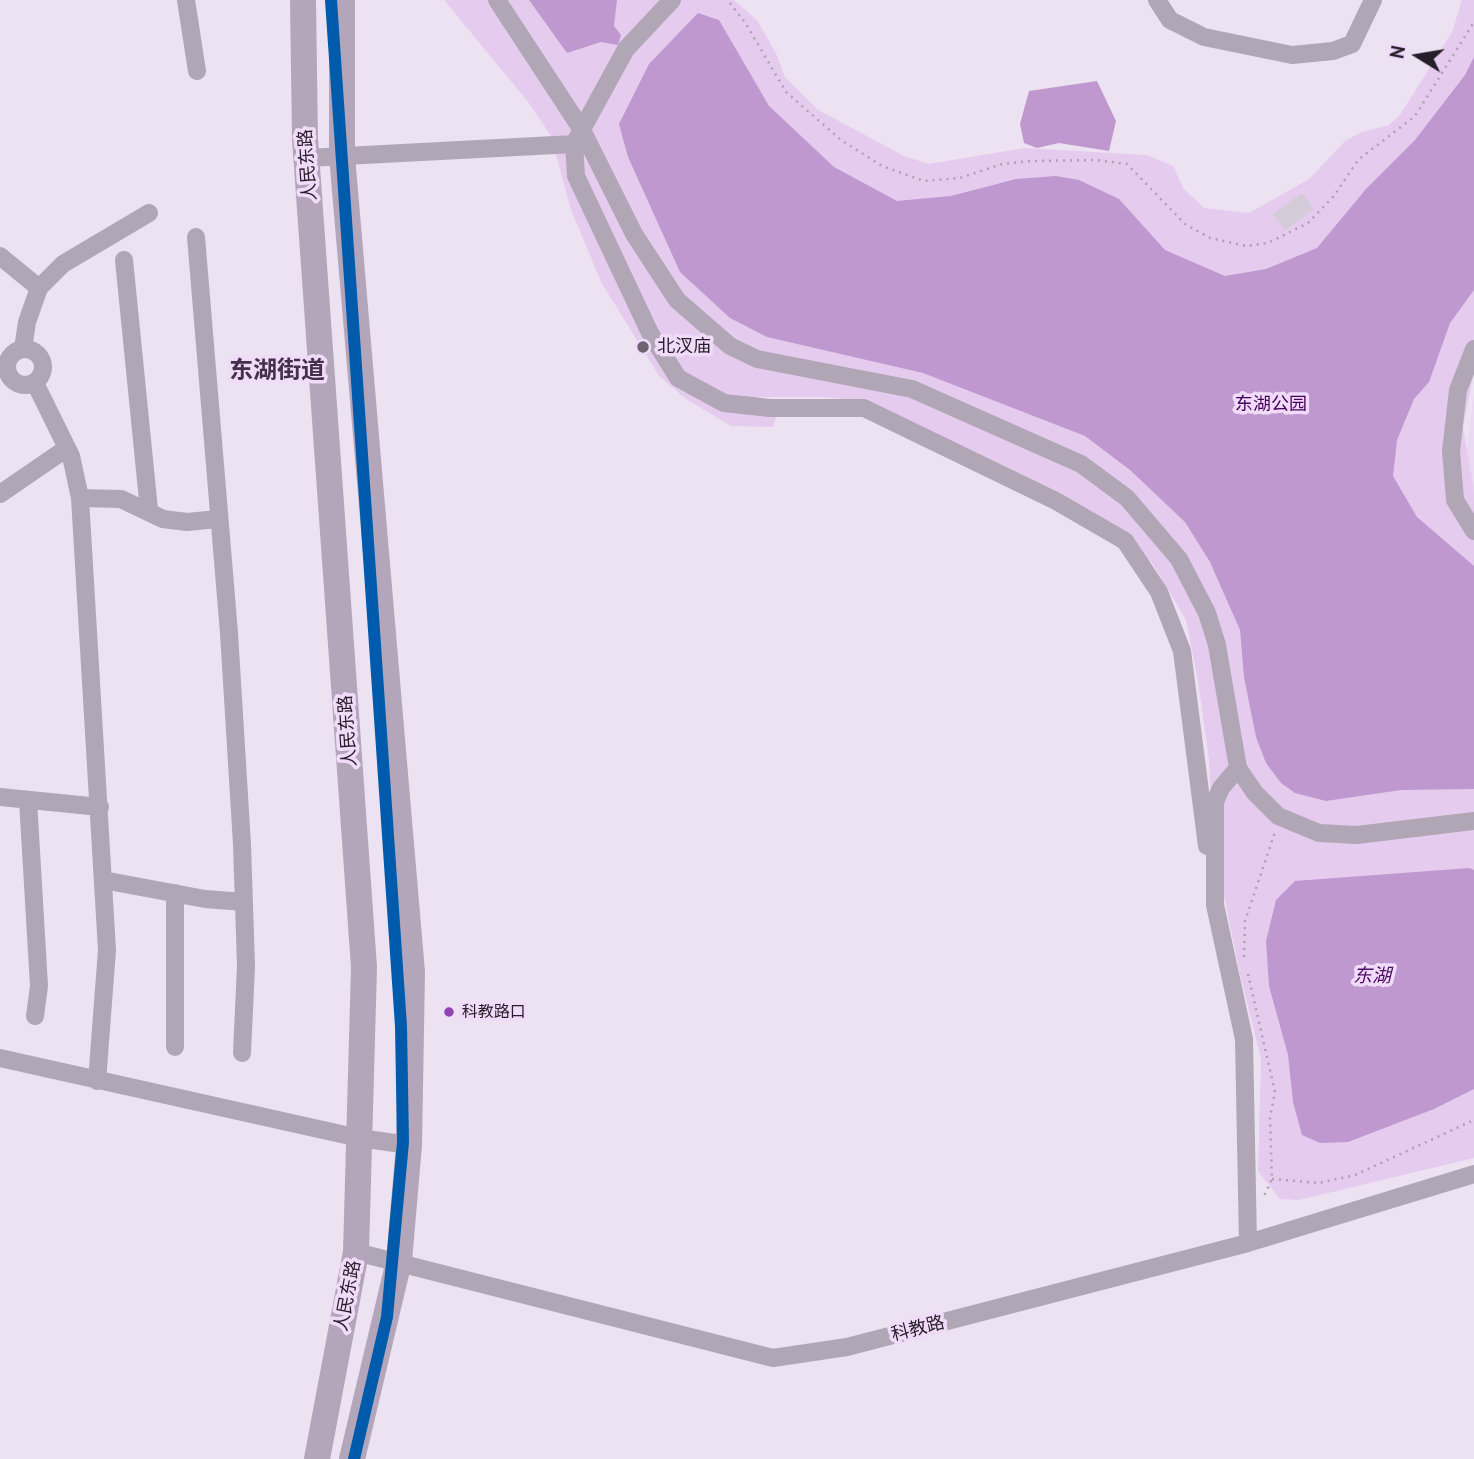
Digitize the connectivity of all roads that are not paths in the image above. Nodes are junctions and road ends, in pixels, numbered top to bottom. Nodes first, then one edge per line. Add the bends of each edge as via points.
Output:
1 (186, 0) edge
2 (303, 0) edge
3 (342, 0) edge
4 (497, 0) edge
5 (673, 0) edge
6 (1157, 0) edge
7 (1373, 0) edge
8 (197, 71) dead end
9 (578, 137) junction
10 (342, 156) junction
11 (307, 158) junction
12 (149, 213) dead end
13 (196, 237) dead end
14 (0, 256) edge
15 (124, 260) dead end
16 (40, 288) junction
17 (1474, 349) edge
18 (11, 350) edge
19 (35, 383) junction
20 (67, 448) junction
21 (0, 494) edge
22 (80, 498) junction
23 (149, 510) junction
24 (218, 519) junction
25 (1474, 531) edge
26 (1238, 768) junction
27 (0, 797) edge
28 (28, 800) junction
29 (100, 807) junction
30 (1474, 821) edge
31 (103, 880) junction
32 (175, 893) junction
33 (244, 902) junction
34 (1215, 905) junction
35 (35, 1016) dead end
36 (175, 1047) dead end
37 (242, 1053) dead end
38 (0, 1058) edge
39 (97, 1081) junction
40 (359, 1138) junction
41 (409, 1145) junction
42 (1474, 1174) edge
43 (1248, 1243) junction
44 (356, 1252) junction
45 (399, 1261) junction
46 (317, 1459) edge
47 (352, 1459) edge

1 - 8 street
2 - 11 main road, 人民东路
3 - 10 main road, 人民东路
4 - 9 street
5 - 9 street via 626,49
6 - 7 street via 1170,20 1204,37 1292,55 1352,44
9 - 10 street
9 - 26 street via 677,300 730,346 757,359 912,389 1081,464 1127,498 1179,559 1207,613
9 - 34 street via 576,176 650,333 678,377 724,403 864,408 1056,501 1125,541 1158,592 1182,651
10 - 11 street
10 - 41 main road, 人民东路 via 412,972
11 - 40 main road, 人民东路 via 365,967
12 - 16 street via 63,264
13 - 24 street
14 - 16 street
15 - 23 street
16 - 18 street
17 - 25 street via 1458,390 1451,451 1455,500
18 - 19 street via 7,370 14,382
18 - 19 street via 30,349 41,358 43,372
19 - 20 street
20 - 21 street
20 - 22 street
22 - 23 street via 121,499
22 - 29 street
23 - 24 street via 163,519
24 - 33 street
26 - 30 street via 1278,816 1320,833
26 - 34 street via 1215,802
27 - 28 street
28 - 29 street
28 - 35 street via 38,986
29 - 31 street
31 - 32 street
31 - 39 street via 107,950
32 - 33 street
32 - 36 street
33 - 37 street
34 - 43 street via 1244,1039
38 - 39 street
39 - 40 street
40 - 41 street
40 - 44 main road, 人民东路
41 - 45 main road, 人民东路
42 - 43 street, 科教路
43 - 45 street, 科教路 via 847,1347 773,1357
44 - 45 street, 科教路
44 - 46 main road, 人民东路
45 - 47 main road, 人民东路

